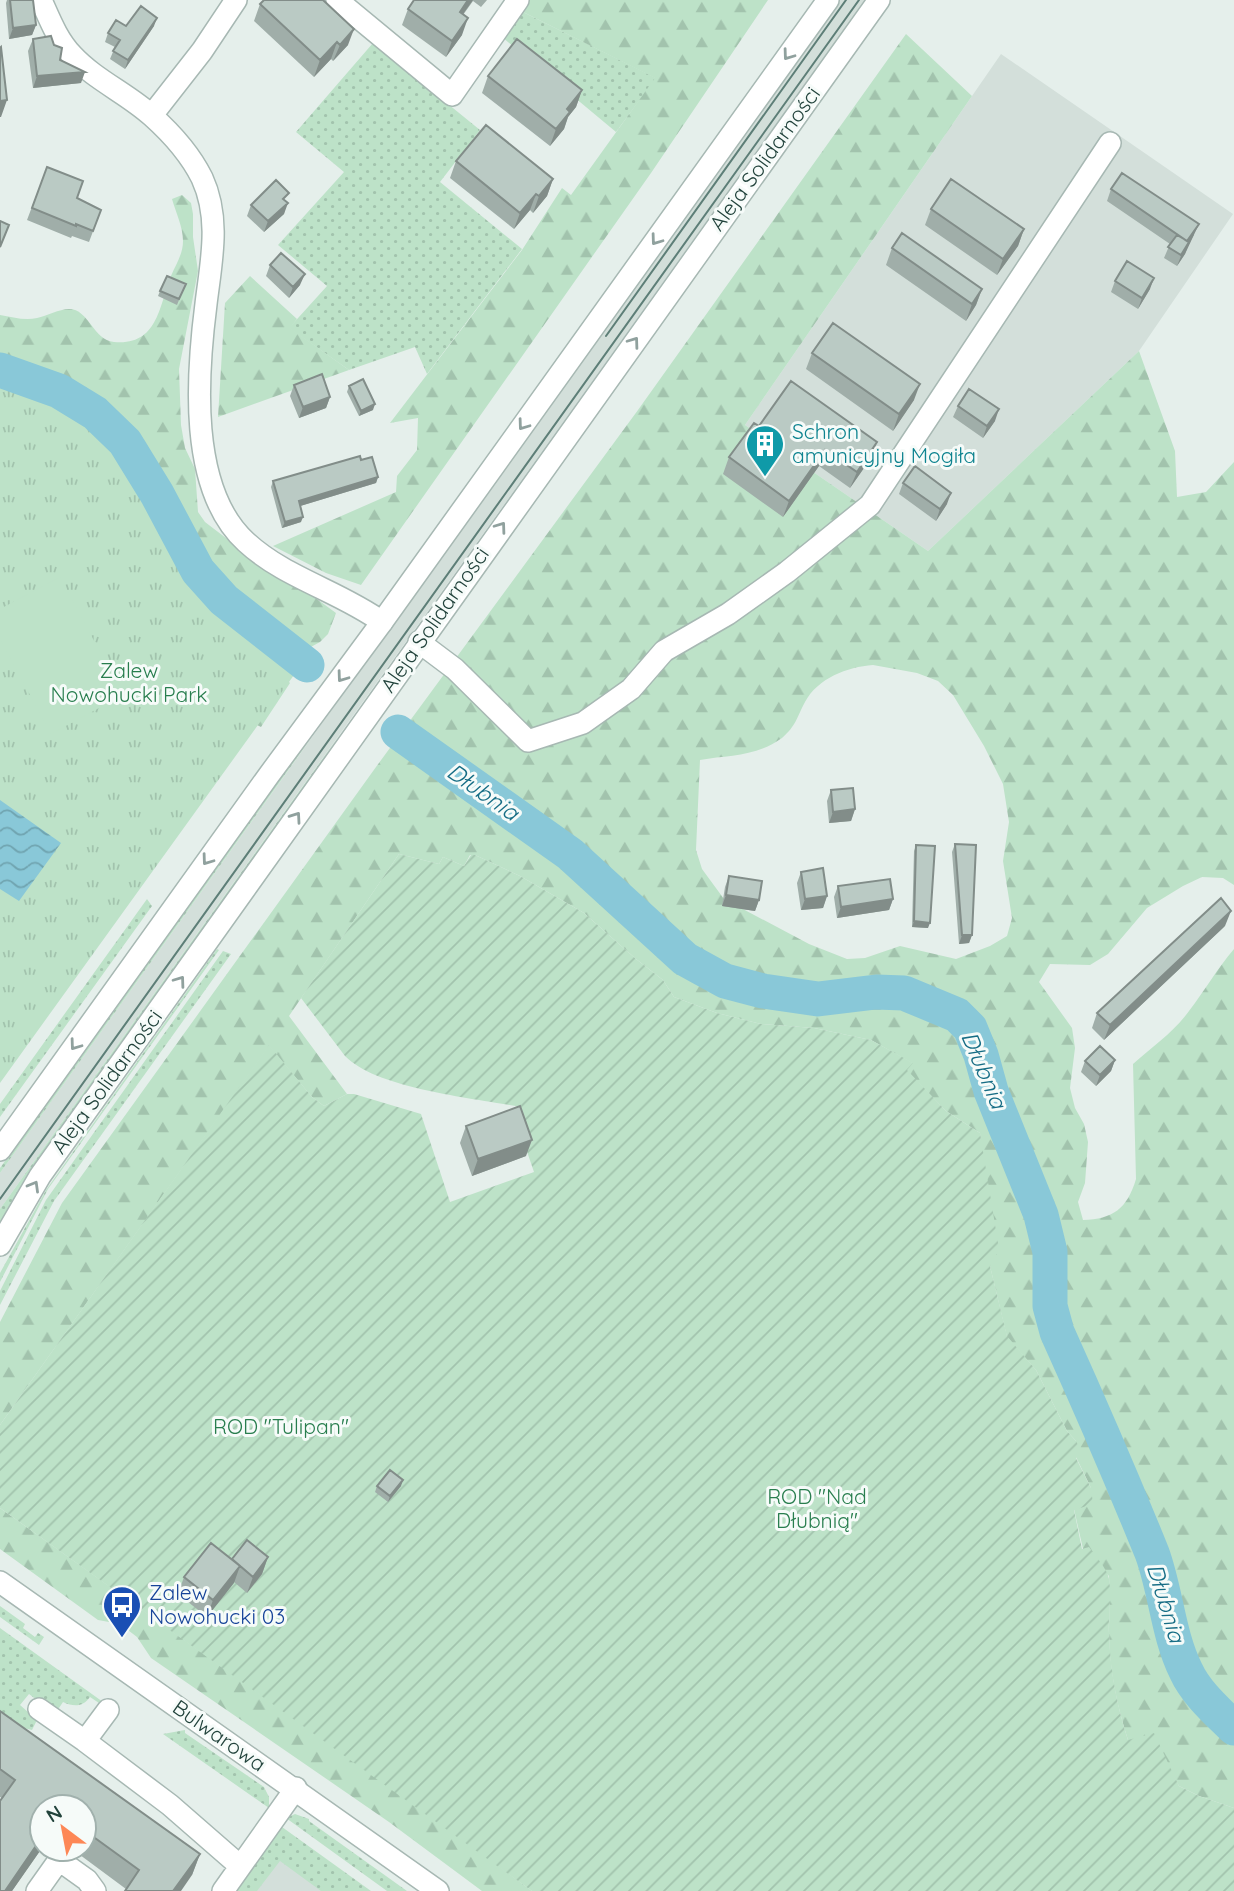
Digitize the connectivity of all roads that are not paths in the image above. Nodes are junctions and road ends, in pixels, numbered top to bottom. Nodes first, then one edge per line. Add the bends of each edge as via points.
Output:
1 (41, 0) edge
2 (236, 0) edge
3 (337, 0) edge
4 (518, 0) edge
5 (828, 0) edge
6 (878, 0) edge
7 (152, 116) junction
8 (1110, 143) dead end
9 (382, 622) junction
10 (419, 642) junction
11 (0, 1150) edge
12 (0, 1245) edge
13 (0, 1582) edge
14 (39, 1709) dead end
15 (108, 1710) dead end
16 (85, 1741) junction
17 (296, 1788) junction
18 (240, 1866) junction
19 (37, 1891) edge
20 (95, 1891) edge
21 (223, 1891) edge
22 (438, 1891) edge

1 - 7 street via 55,34 73,56
2 - 7 street
3 - 4 street via 452,95
5 -> 9 street, Aleja Solidarności
10 -> 6 street, Aleja Solidarności
7 - 9 street via 194,164 203,180 214,225 198,378 203,447 226,520 271,562
8 - 10 street via 870,505 738,607 664,651 632,689 583,723 528,741 456,669
9 -> 11 street, Aleja Solidarności
12 -> 10 street, Aleja Solidarności via 40,1176
13 - 17 street, Bulwarowa
14 - 16 street
15 - 16 street
16 - 18 street via 170,1805
17 - 18 street
17 - 22 street, Bulwarowa
18 - 21 street
19 - 20 street via 60,1860

